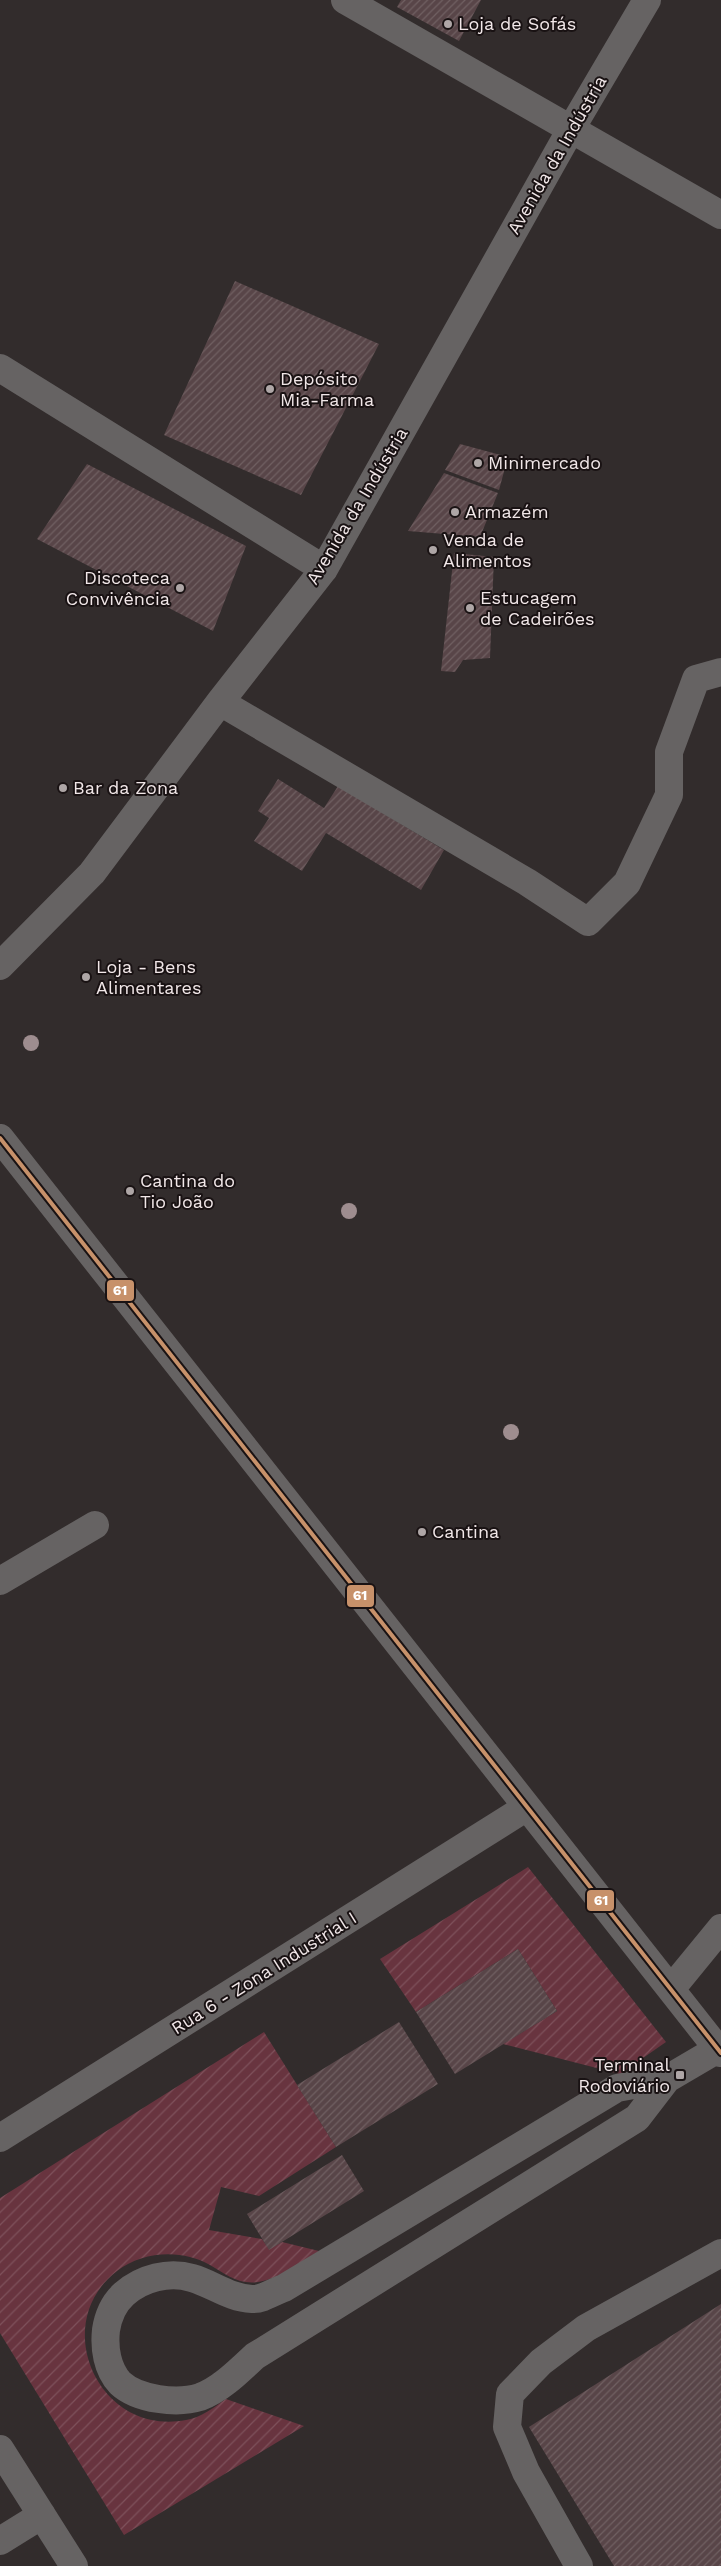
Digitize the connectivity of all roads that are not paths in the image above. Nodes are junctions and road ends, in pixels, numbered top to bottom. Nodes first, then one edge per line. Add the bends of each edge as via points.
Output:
1 (345, 0) edge
2 (646, 0) edge
3 (571, 129) junction
4 (721, 215) edge
5 (0, 368) edge
6 (324, 569) junction
7 (721, 672) edge
8 (220, 702) junction
9 (0, 966) edge
10 (0, 1138) edge
11 (95, 1525) dead end
12 (0, 1581) edge
13 (527, 1807) junction
14 (721, 1928) edge
15 (671, 1989) junction
16 (719, 2051) edge
17 (667, 2079) junction
18 (0, 2138) edge
19 (721, 2253) edge
20 (0, 2449) edge
21 (42, 2515) junction
22 (0, 2541) edge
23 (74, 2566) edge
24 (579, 2566) edge

1 - 3 street
2 - 3 street, Avenida da Indústria
3 - 4 street
3 - 6 street, Avenida da Indústria
5 - 6 street
6 - 8 street, Avenida da Indústria
7 - 8 street via 696,679 669,752 668,795 626,883 588,922 527,882
8 - 9 street, Avenida da Indústria via 92,873
10 - 13 street
11 - 12 street
13 - 15 street
13 - 18 street, Rua 6 - Zona Industrial I
14 - 15 street
15 - 16 street
16 - 17 street
17 - 17 street via 616,2088 276,2291 254,2299 226,2294 191,2277 165,2276 144,2280 123,2294 108,2316 105,2341 108,2363 121,2384 141,2395 167,2402 200,2397 232,2377 255,2356 637,2118
19 - 24 street via 586,2328 541,2362 510,2394 507,2427 526,2472
20 - 21 street
21 - 22 street
21 - 23 street

